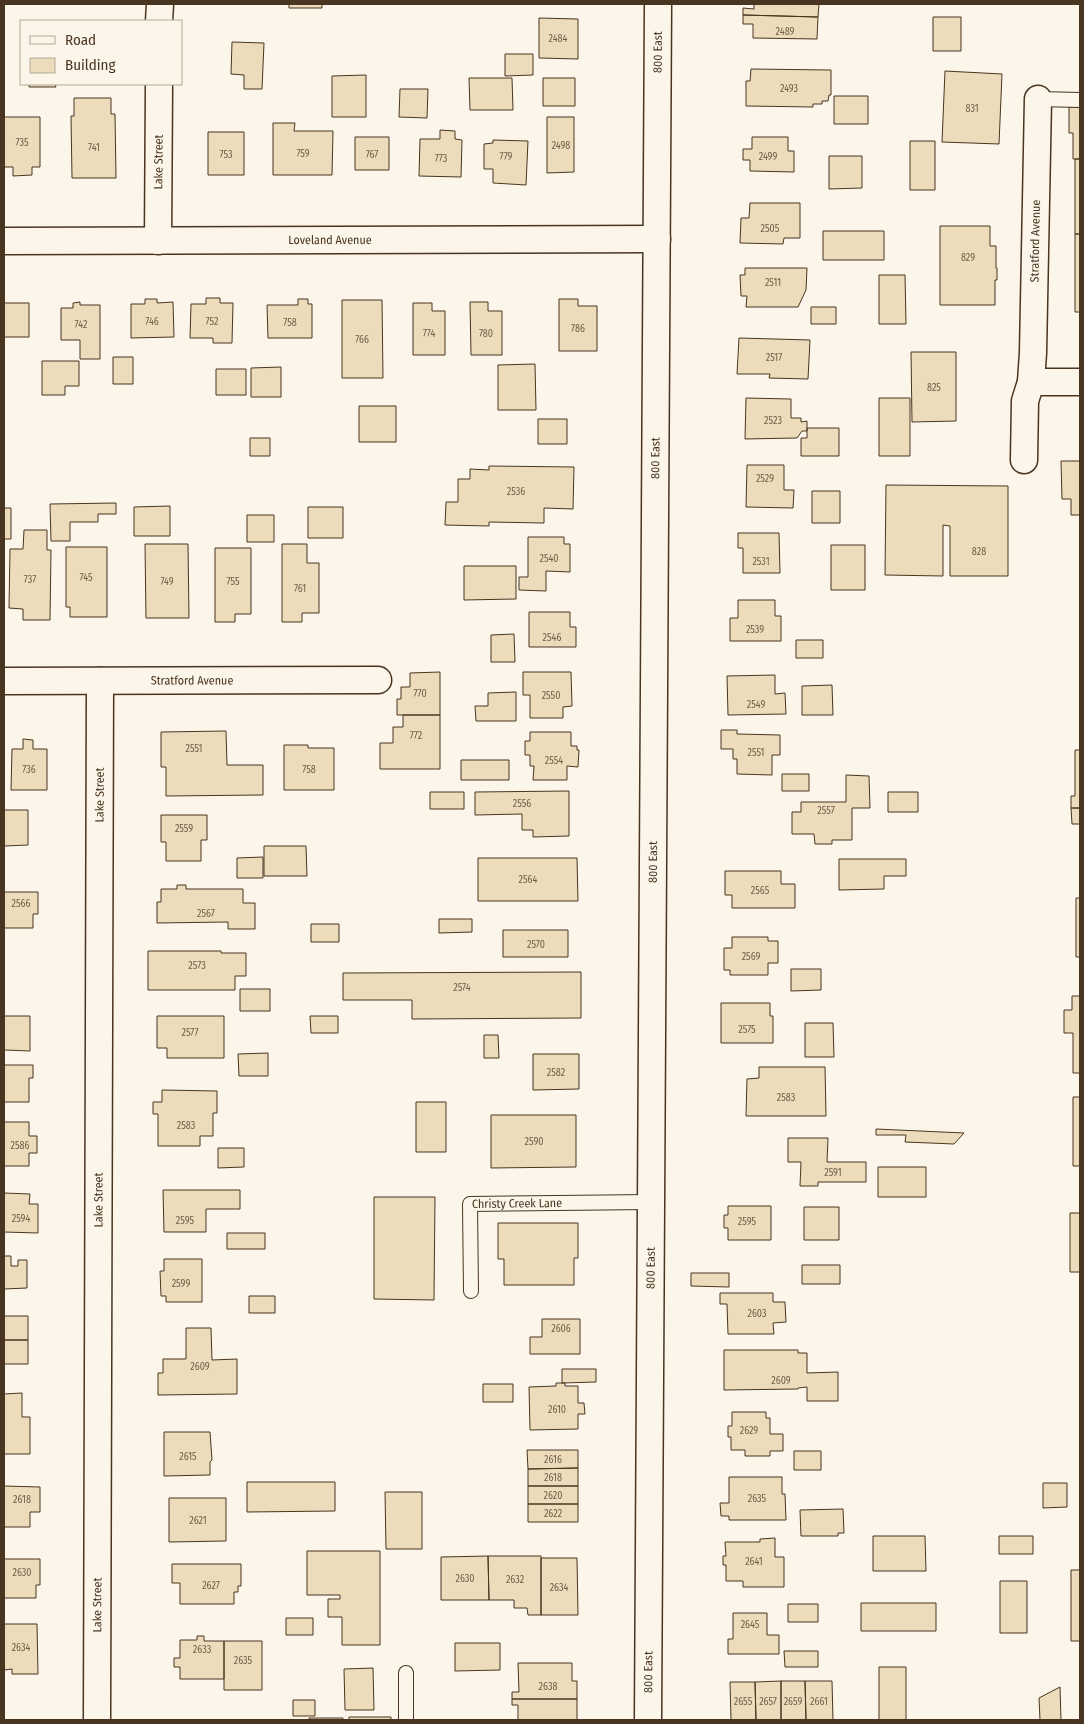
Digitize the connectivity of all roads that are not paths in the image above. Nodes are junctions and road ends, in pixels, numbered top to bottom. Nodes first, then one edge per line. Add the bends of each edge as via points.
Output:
1 (160, 4) edge
2 (658, 4) edge
3 (160, 20) edge
4 (159, 85) edge
5 (1038, 99) joint
6 (1080, 100) edge
7 (657, 239) junction
8 (4, 241) edge
9 (158, 241) junction
10 (1031, 382) junction
11 (1080, 382) edge
12 (1024, 460) dead end
13 (378, 680) dead end
14 (4, 681) edge
15 (100, 681) junction
16 (651, 1202) junction
17 (471, 1291) dead end
18 (406, 1673) dead end
19 (97, 1720) edge
20 (406, 1720) edge
21 (648, 1720) edge

1 - 3 street
2 - 7 street, 800 East
4 - 9 street, Lake Street
5 - 6 lane
5 - 10 street, Stratford Avenue
7 - 9 street, Loveland Avenue
7 - 16 street, 800 East
8 - 9 street, Loveland Avenue
10 - 11 street
10 - 12 street, Stratford Avenue via 1026,401
13 - 15 street, Stratford Avenue
14 - 15 street, Stratford Avenue
15 - 19 street, Lake Street
16 - 17 lane, Christy Creek Lane via 470,1204
16 - 21 street, 800 East
18 - 20 lane

